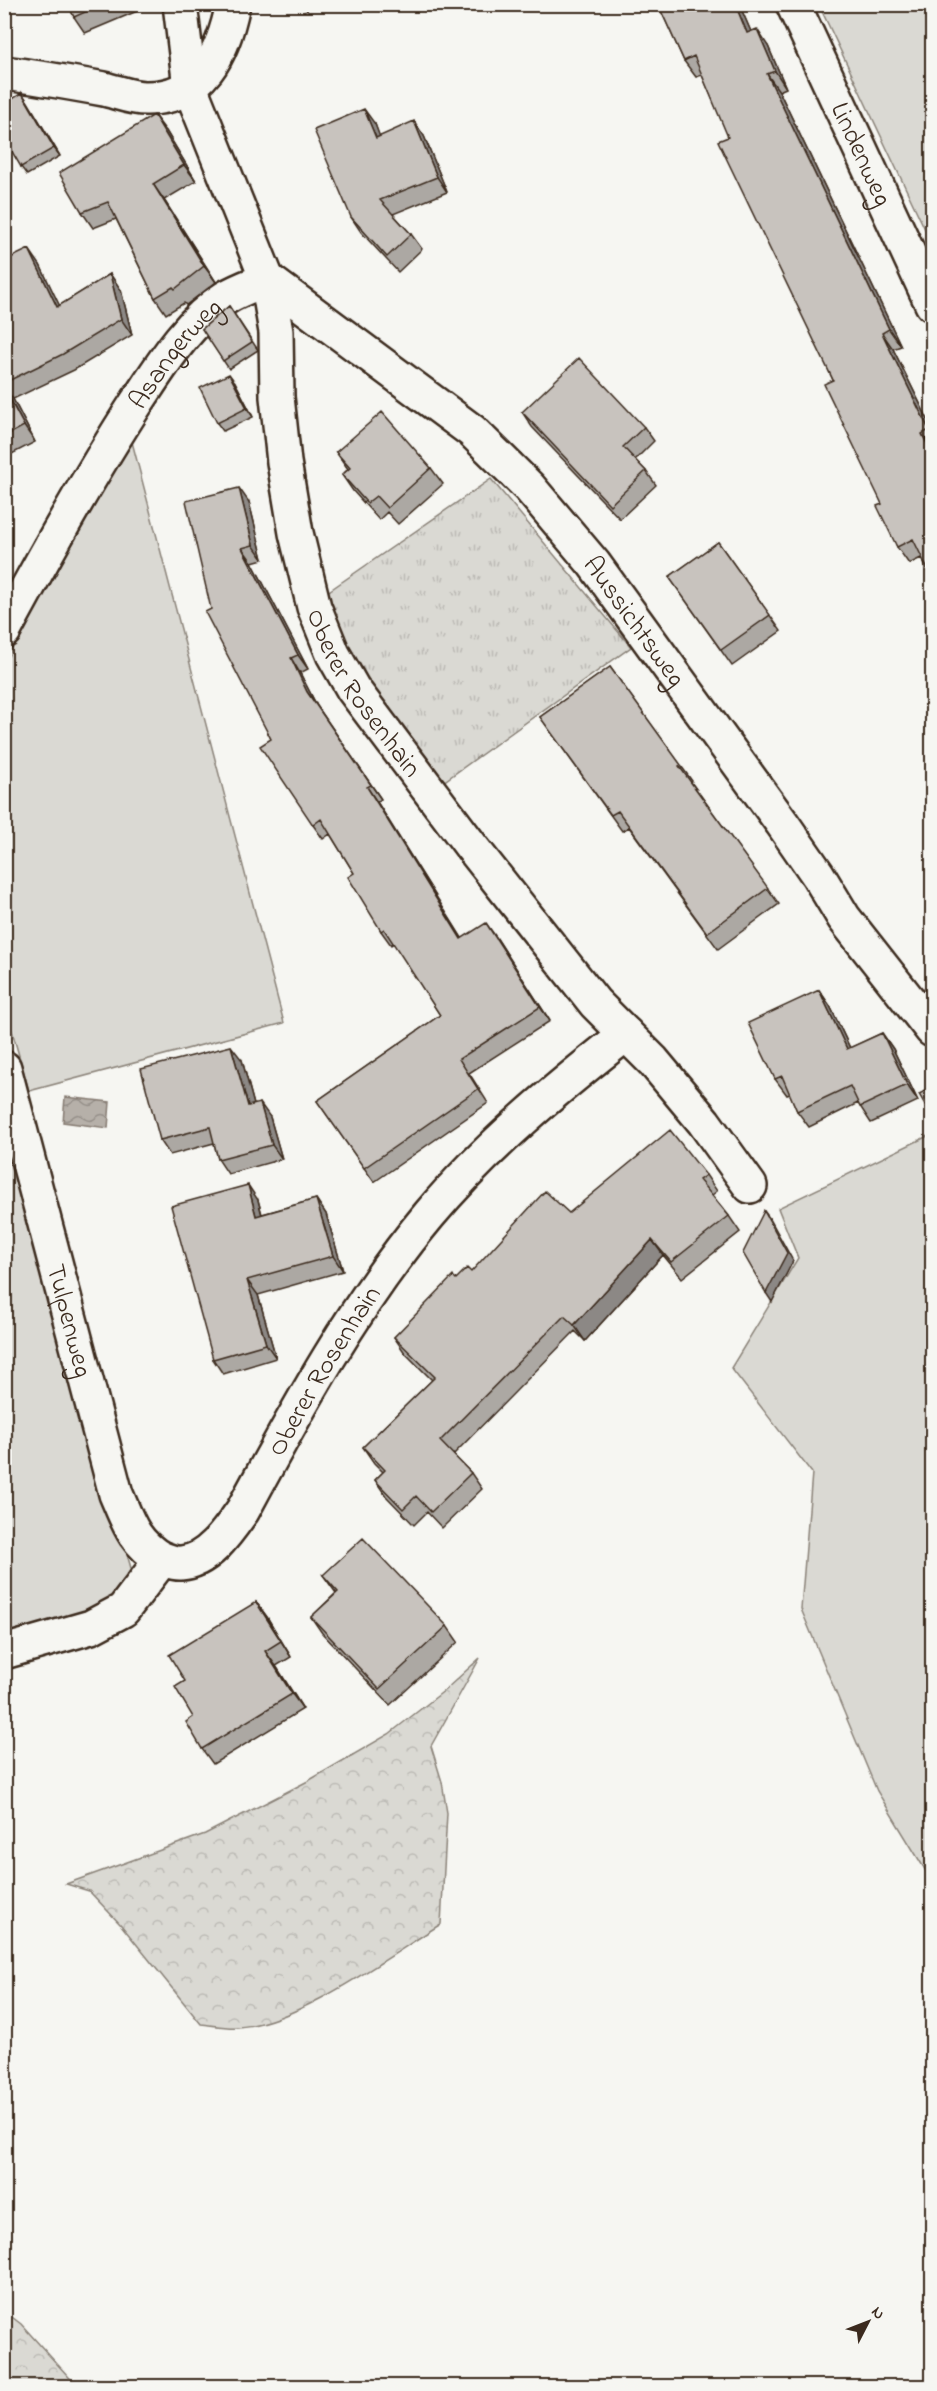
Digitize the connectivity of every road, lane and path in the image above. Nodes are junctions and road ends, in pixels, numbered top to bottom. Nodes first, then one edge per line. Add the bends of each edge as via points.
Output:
1 (180, 4) edge
2 (233, 4) edge
3 (793, 4) edge
4 (4, 73) edge
5 (190, 87) junction
6 (267, 279) junction
7 (933, 304) edge
8 (4, 631) edge
9 (933, 1030) edge
10 (626, 1034) junction
11 (4, 1068) edge
12 (750, 1186) dead end
13 (162, 1559) junction
14 (4, 1652) edge

1 - 5 street
2 - 5 street via 228,30 212,66
3 - 7 street, Lindenweg
4 - 5 street via 57,79 144,98
5 - 6 street
6 - 8 street, Asangerweg via 226,297 181,341 63,522
6 - 9 street, Aussichtsweg via 472,431 529,487 594,564 782,823 844,918
6 - 10 street, Oberer Rosenhain via 276,332 284,462 296,533 314,607 333,654 353,689 471,846 595,1003
10 - 12 street, Oberer Rosenhain via 704,1122
10 - 13 street, Oberer Rosenhain via 517,1125 429,1215 341,1336 243,1510 224,1536 197,1557 181,1563
11 - 13 street, Tulpenweg via 116,1494 145,1549
13 - 14 street via 123,1610 91,1626

